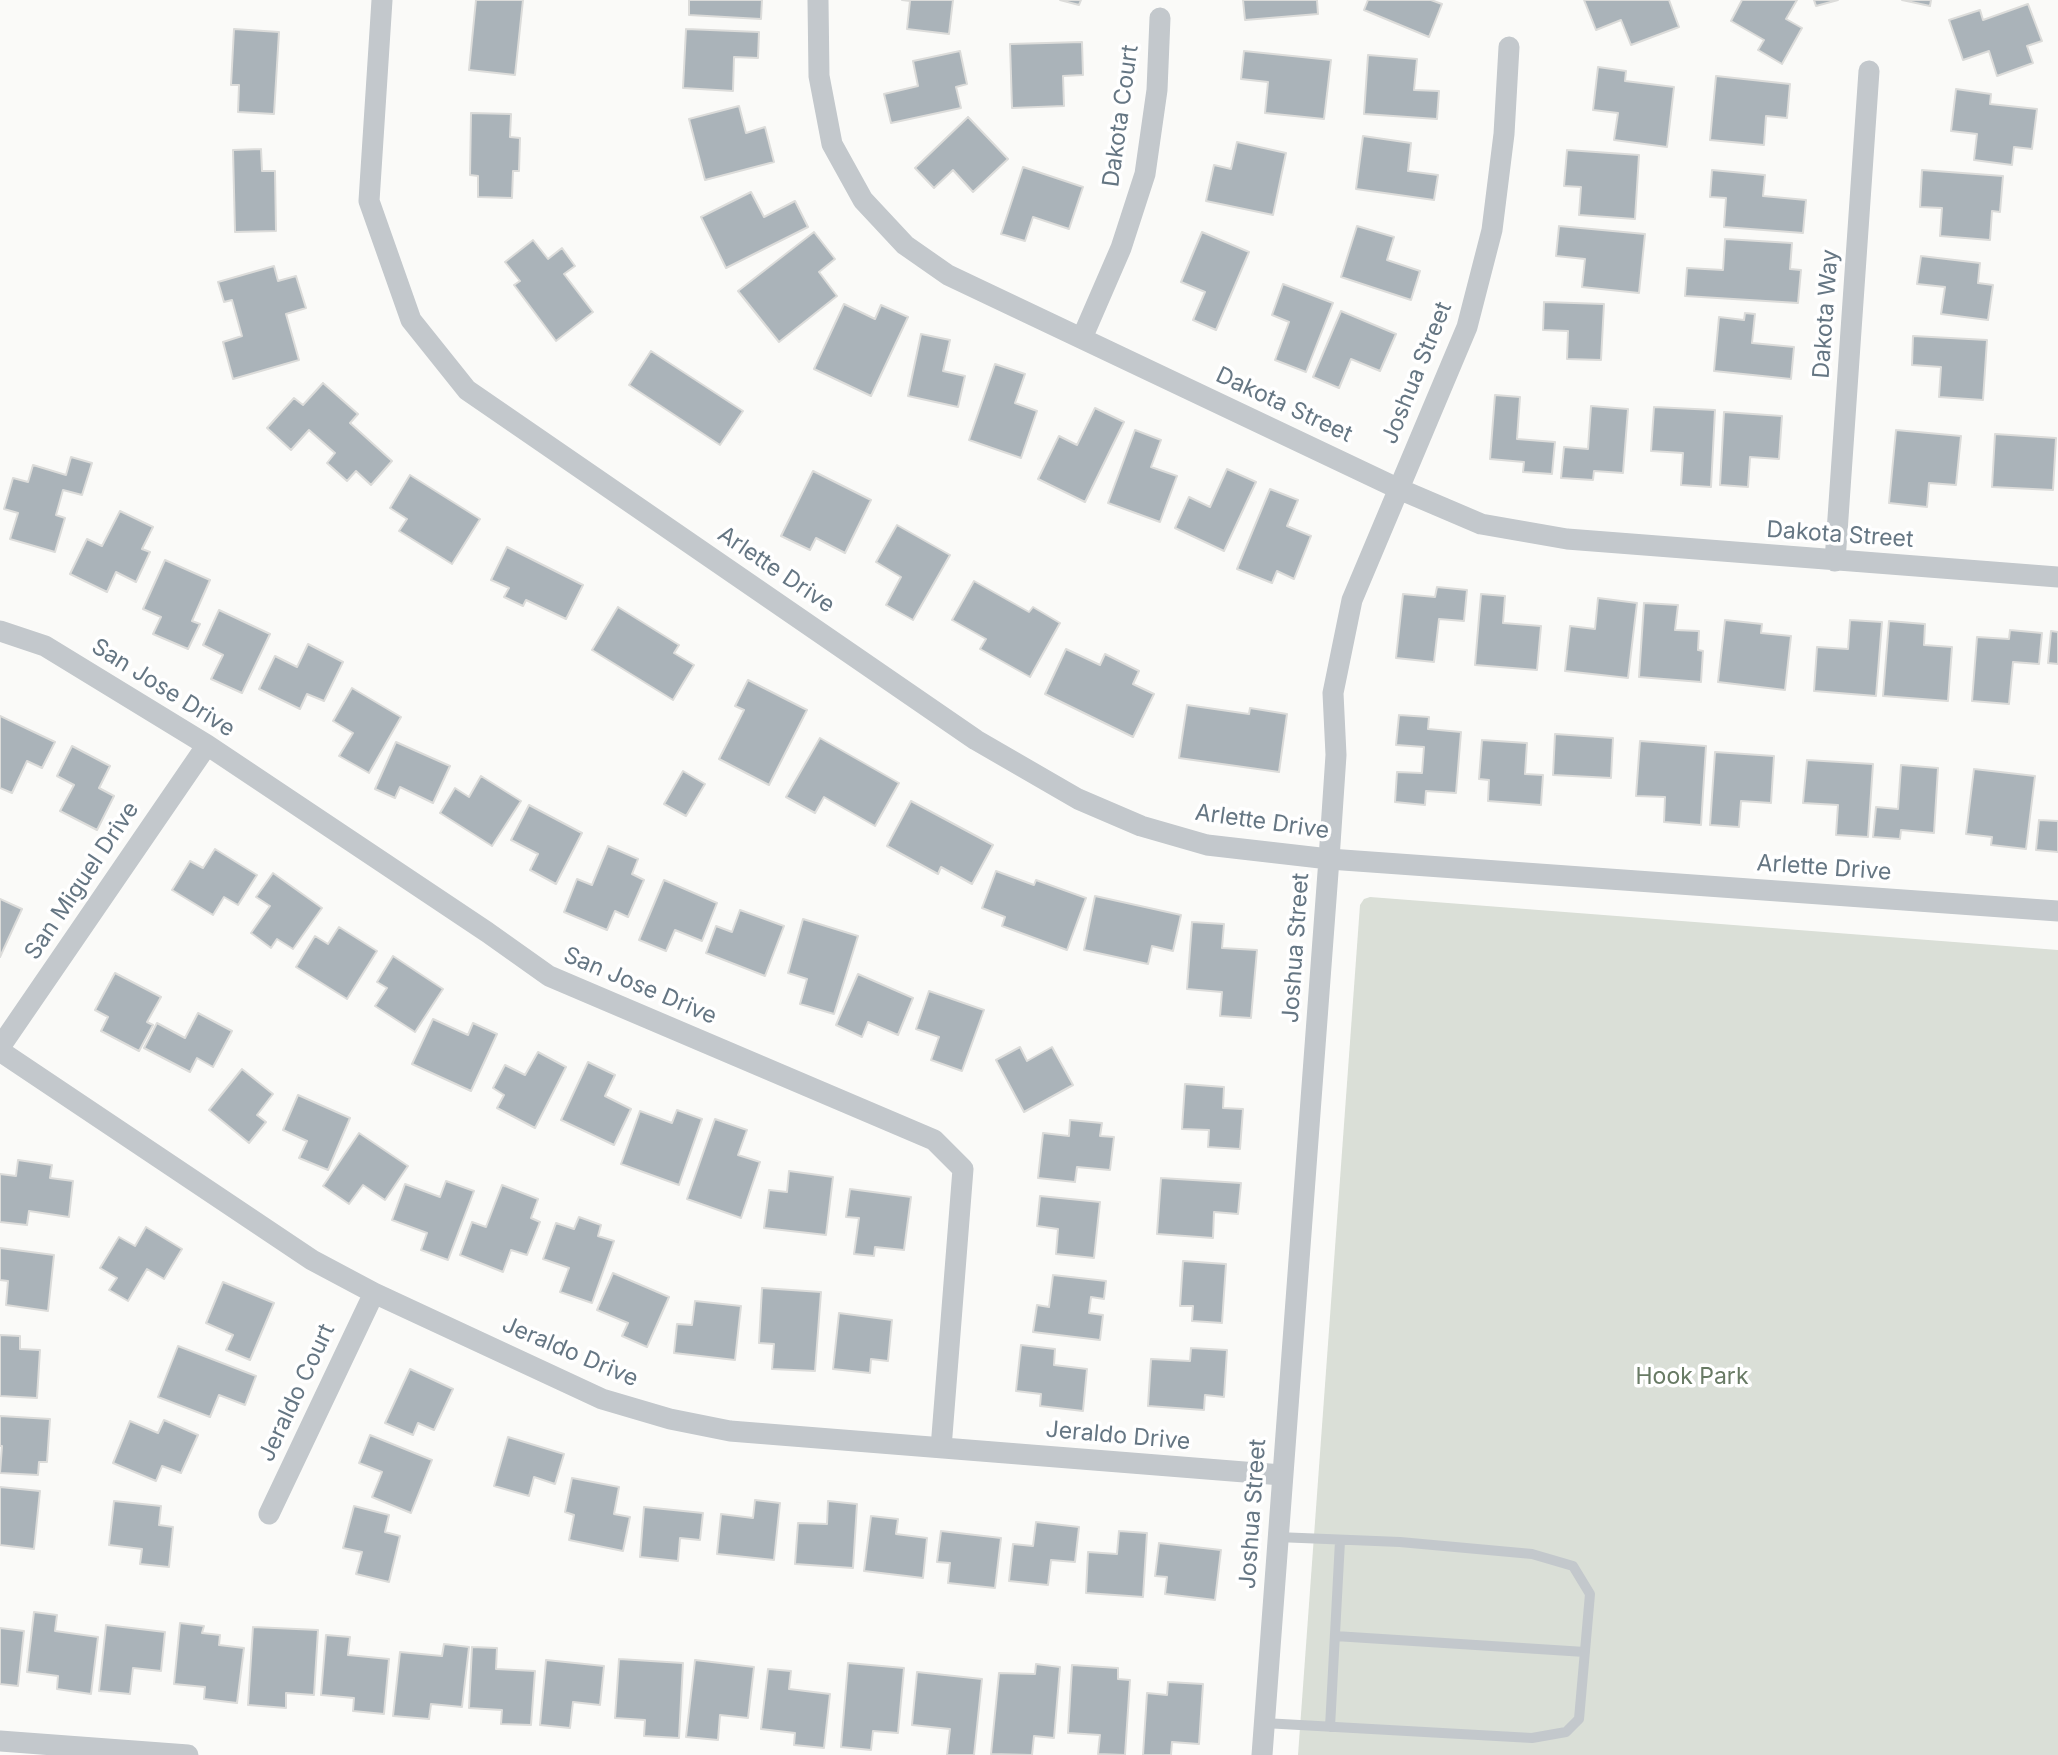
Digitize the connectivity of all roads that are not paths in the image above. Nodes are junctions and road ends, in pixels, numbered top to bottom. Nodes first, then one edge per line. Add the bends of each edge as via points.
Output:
1 (382, 0) edge
2 (818, 0) edge
3 (1160, 18) dead end
4 (1509, 47) dead end
5 (1869, 71) dead end
6 (1082, 338) junction
7 (1399, 489) junction
8 (1835, 561) junction
9 (2058, 578) edge
10 (0, 631) edge
11 (207, 745) junction
12 (1329, 859) junction
13 (2058, 911) edge
14 (0, 1049) edge
15 (373, 1293) junction
16 (941, 1448) junction
17 (1282, 1475) junction
18 (269, 1514) dead end
19 (1276, 1537) junction
20 (1340, 1541) junction
21 (1335, 1636) junction
22 (1585, 1652) junction
23 (1264, 1723) junction
24 (1330, 1727) junction
25 (0, 1741) edge
26 (188, 1755) edge
27 (1262, 1755) edge

1 - 12 street, Arlette Drive via 369,201 411,320 467,390 976,740 1078,799 1141,826 1207,845
2 - 6 street, Dakota Street via 819,76 832,144 863,200 905,245 948,275
3 - 6 street, Dakota Court via 1157,90 1145,174 1121,248
4 - 7 street, Joshua Street via 1492,230 1467,327
5 - 8 street, Dakota Way
6 - 7 street, Dakota Street
7 - 8 street, Dakota Street via 1481,524 1567,539
7 - 12 street, Joshua Street via 1352,600 1333,693 1336,755
8 - 9 street, Dakota Street
10 - 11 street, San Jose Drive via 45,646
11 - 14 street, San Miguel Drive
11 - 16 street, San Jose Drive via 549,976 934,1140 963,1169
12 - 13 street, Arlette Drive
12 - 17 street, Joshua Street
14 - 15 street, Jeraldo Drive via 312,1260
15 - 16 street, Jeraldo Drive via 602,1399 670,1419 730,1431
15 - 18 street, Jeraldo Court
16 - 17 street, Jeraldo Drive
17 - 19 street, Joshua Street
19 - 20 lane
19 - 23 street, Joshua Street
20 - 21 lane
20 - 22 lane via 1532,1554 1573,1566 1590,1594
21 - 22 lane
21 - 24 lane
22 - 24 lane via 1579,1719 1566,1732 1532,1738
23 - 24 lane
23 - 27 street, Joshua Street
25 - 26 street

